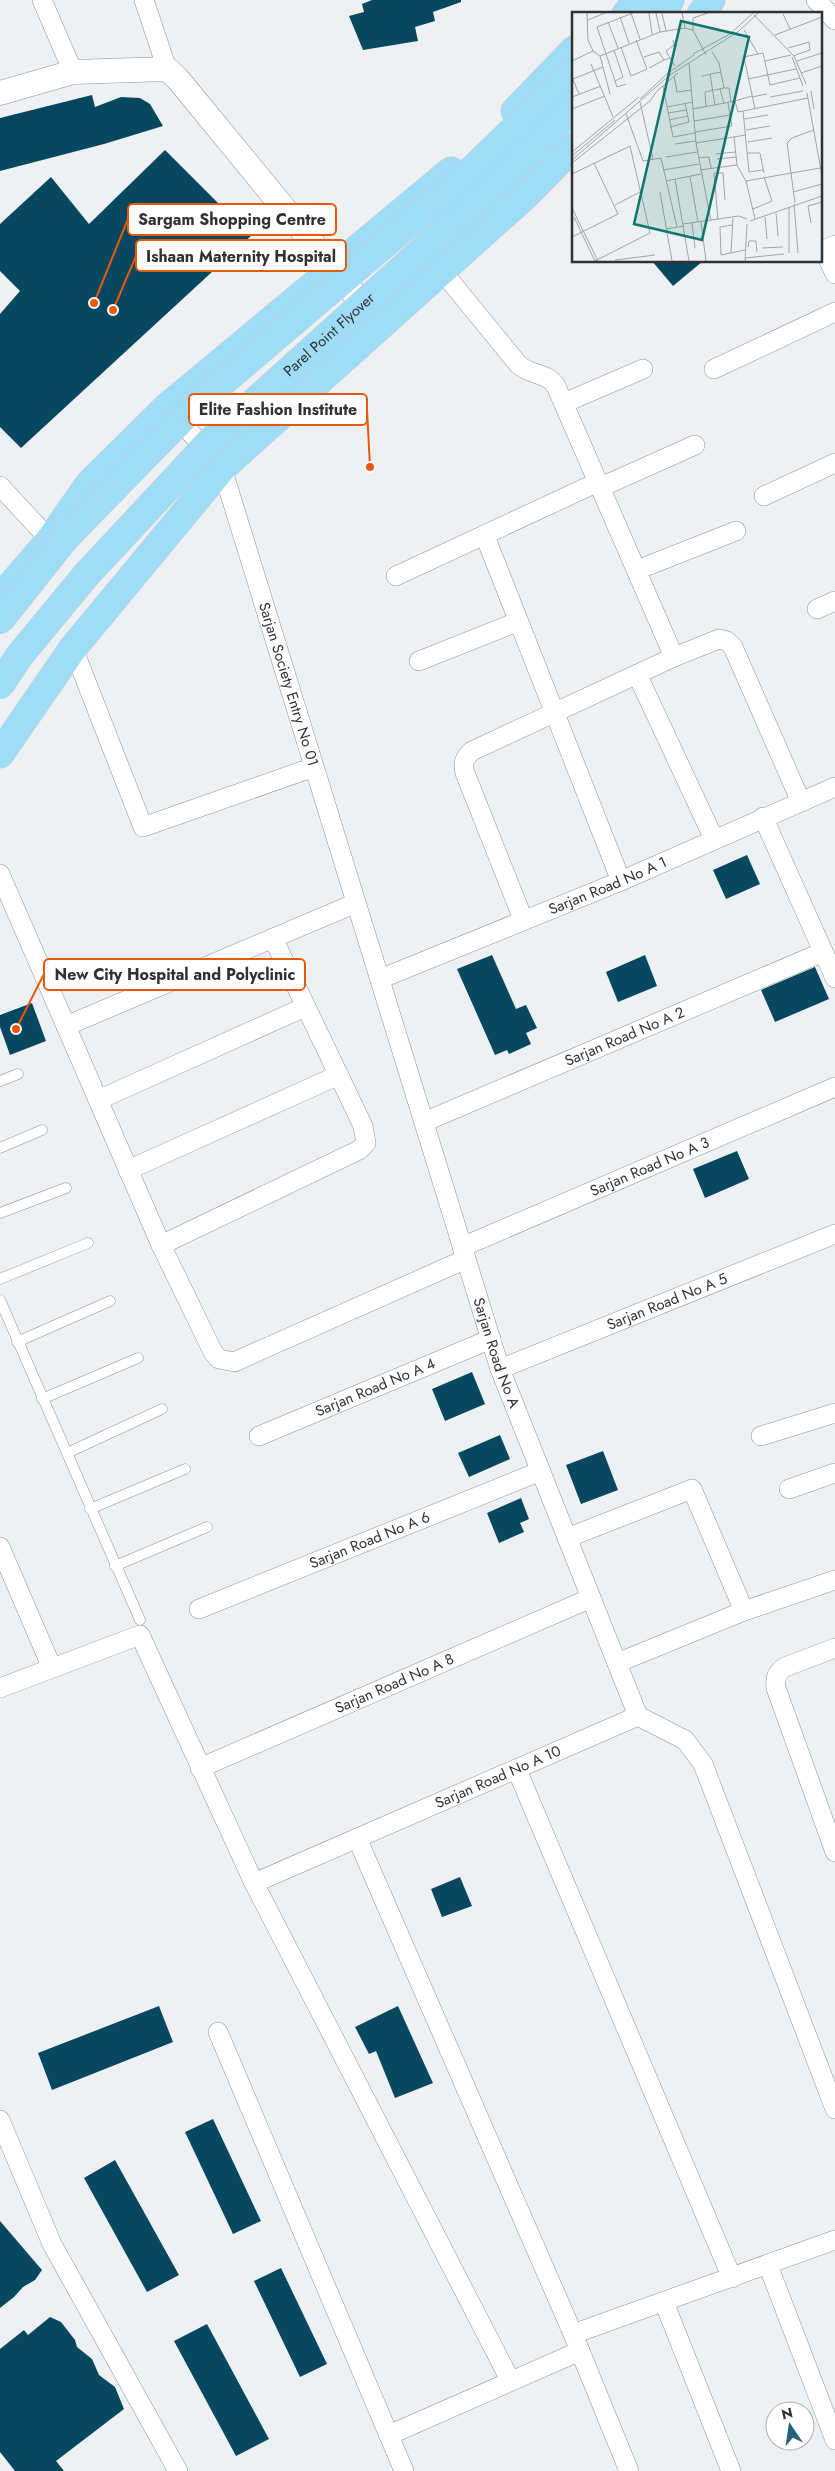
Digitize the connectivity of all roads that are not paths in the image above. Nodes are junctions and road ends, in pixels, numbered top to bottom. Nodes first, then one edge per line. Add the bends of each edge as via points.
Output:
1 (42, 0) edge
2 (144, 0) edge
3 (619, 0) edge
4 (638, 0) edge
5 (670, 0) edge
6 (711, 0) edge
7 (816, 0) edge
8 (610, 12) edge
9 (628, 12) edge
10 (660, 12) edge
11 (702, 12) edge
12 (835, 20) edge
13 (572, 52) edge
14 (167, 69) junction
15 (73, 72) junction
16 (572, 73) edge
17 (0, 93) edge
18 (572, 108) edge
19 (572, 148) edge
20 (830, 248) edge
21 (332, 268) junction
22 (442, 272) junction
23 (835, 274) edge
24 (835, 312) edge
25 (381, 326) junction
26 (643, 369) dead end
27 (714, 369) dead end
28 (564, 403) junction
29 (167, 407) junction
30 (695, 445) dead end
31 (835, 463) edge
32 (222, 468) junction
33 (599, 485) junction
34 (0, 486) edge
35 (764, 496) dead end
36 (736, 531) dead end
37 (485, 536) junction
38 (50, 540) junction
39 (637, 570) junction
40 (396, 576) dead end
41 (0, 598) edge
42 (835, 600) edge
43 (817, 609) dead end
44 (0, 620) edge
45 (517, 622) junction
46 (73, 648) junction
47 (674, 657) junction
48 (419, 661) dead end
49 (637, 674) junction
50 (0, 686) edge
51 (554, 712) junction
52 (0, 754) edge
53 (314, 767) junction
54 (835, 787) edge
55 (801, 802) junction
56 (763, 818) junction
57 (714, 839) junction
58 (0, 874) edge
59 (621, 881) junction
60 (356, 903) junction
61 (523, 919) junction
62 (273, 938) junction
63 (823, 952) junction
64 (835, 978) edge
65 (380, 979) junction
66 (305, 1007) junction
67 (66, 1026) junction
68 (18, 1074) dead end
69 (339, 1075) junction
70 (0, 1081) edge
71 (835, 1087) edge
72 (98, 1100) junction
73 (424, 1122) junction
74 (42, 1130) dead end
75 (0, 1148) edge
76 (128, 1170) junction
77 (66, 1188) dead end
78 (0, 1213) edge
79 (835, 1234) edge
80 (88, 1243) dead end
81 (161, 1245) junction
82 (464, 1253) junction
83 (0, 1279) edge
84 (0, 1300) edge
85 (110, 1301) dead end
86 (491, 1339) junction
87 (17, 1342) junction
88 (138, 1358) dead end
89 (500, 1369) junction
90 (42, 1399) junction
91 (162, 1409) dead end
92 (835, 1414) edge
93 (259, 1436) dead end
94 (761, 1436) dead end
95 (67, 1453) junction
96 (185, 1469) dead end
97 (541, 1471) junction
98 (835, 1473) edge
99 (789, 1489) dead end
100 (90, 1509) junction
101 (206, 1527) dead end
102 (567, 1538) junction
103 (0, 1546) edge
104 (115, 1566) junction
105 (835, 1580) edge
106 (591, 1598) junction
107 (199, 1609) dead end
108 (744, 1611) junction
109 (140, 1620) dead end
110 (835, 1648) edge
111 (617, 1662) junction
112 (52, 1668) junction
113 (0, 1688) edge
114 (638, 1716) junction
115 (200, 1768) junction
116 (517, 1770) junction
117 (357, 1838) junction
118 (835, 1852) edge
119 (254, 1883) junction
120 (218, 2032) dead end
121 (835, 2109) edge
122 (0, 2120) edge
123 (835, 2240) edge
124 (768, 2265) junction
125 (732, 2278) junction
126 (664, 2302) junction
127 (573, 2334) junction
128 (580, 2352) junction
129 (510, 2380) junction
130 (389, 2435) junction
131 (835, 2440) edge
132 (178, 2471) edge
133 (404, 2471) edge
134 (628, 2471) edge
135 (731, 2471) edge

1 - 15 street
2 - 14 street
3 - 8 main road
4 - 9 main road
5 - 10 main road
6 - 11 main road
7 - 12 street
13 - 21 main road via 480,146
14 - 15 street
14 - 21 street
15 - 17 street
16 - 44 main road, Parel Point Flyover, bridge via 475,167 191,409 66,537
18 - 50 main road, Parel Point Flyover, bridge via 499,182 211,440 87,574 20,655
19 - 22 main road
20 - 23 street
21 - 25 street
21 - 29 main road
22 - 25 main road
22 - 28 street via 518,364 529,373 552,380
24 - 27 street
25 - 32 main road
26 - 28 street
28 - 33 street
29 - 32 street, Sarjan Society Entry No 01
29 - 38 main road via 89,484
30 - 33 street
31 - 35 street
32 - 46 main road
32 - 53 street, Sarjan Society Entry No 01
33 - 37 street
33 - 39 street
34 - 38 street
36 - 39 street
37 - 40 street
37 - 45 street
38 - 41 main road
39 - 47 street
42 - 43 street
45 - 48 street
45 - 51 street
46 - 52 main road
46 - 53 street via 143,827
47 - 49 street
47 - 55 street via 719,640 733,647
49 - 51 street
49 - 57 street
51 - 59 street
51 - 61 street via 472,751 463,765
53 - 60 street, Sarjan Society Entry No 01
54 - 55 street, Sarjan Road No A 1
55 - 56 street, Sarjan Road No A 1
56 - 57 street, Sarjan Road No A 1
56 - 63 street
57 - 59 street, Sarjan Road No A 1
58 - 67 street
59 - 61 street, Sarjan Road No A 1
60 - 62 street
60 - 65 street, Sarjan Society Entry No 01
61 - 65 street, Sarjan Road No A 1
62 - 66 street
62 - 67 street
63 - 64 street
63 - 73 street, Sarjan Road No A 2
65 - 73 street, Sarjan Road No A
66 - 69 street
66 - 72 street
67 - 72 street
68 - 70 lane
69 - 76 street
69 - 81 street via 365,1132 363,1147
71 - 82 street, Sarjan Road No A 3
72 - 76 street
73 - 82 street, Sarjan Road No A
74 - 75 lane
76 - 81 street
77 - 78 lane
79 - 89 street, Sarjan Road No A 5
80 - 83 lane
81 - 82 street, Sarjan Road No A 3 via 212,1352 226,1362 234,1362
82 - 86 street, Sarjan Road No A
84 - 87 lane
85 - 87 lane
86 - 89 street, Sarjan Road No A
86 - 93 street, Sarjan Road No A 4
87 - 90 lane
88 - 90 lane
89 - 97 street, Sarjan Road No A
90 - 95 lane
91 - 95 lane
92 - 94 street
95 - 100 lane
96 - 100 lane
97 - 102 street, Sarjan Road No A
97 - 107 street, Sarjan Road No A 6
98 - 99 street
100 - 104 lane
101 - 104 lane
102 - 106 street, Sarjan Road No A
102 - 108 street via 692,1489
103 - 112 street
104 - 109 lane
105 - 108 street
106 - 111 street, Sarjan Road No A
106 - 115 street, Sarjan Road No A 8
108 - 111 street
110 - 118 street via 785,1667 775,1679
111 - 114 street, Sarjan Road No A
112 - 113 street
112 - 115 street via 140,1635
114 - 116 street, Sarjan Road No A 10
114 - 121 street via 685,1740 703,1764
115 - 119 street
116 - 117 street, Sarjan Road No A 10
116 - 125 street
117 - 119 street, Sarjan Road No A 10
117 - 127 street
119 - 129 street
120 - 130 street
122 - 132 street via 52,2244
123 - 124 street
124 - 125 street
124 - 131 street
125 - 126 street
126 - 127 street
126 - 135 street
127 - 128 street
128 - 129 street
128 - 134 street
129 - 130 street
130 - 133 street

